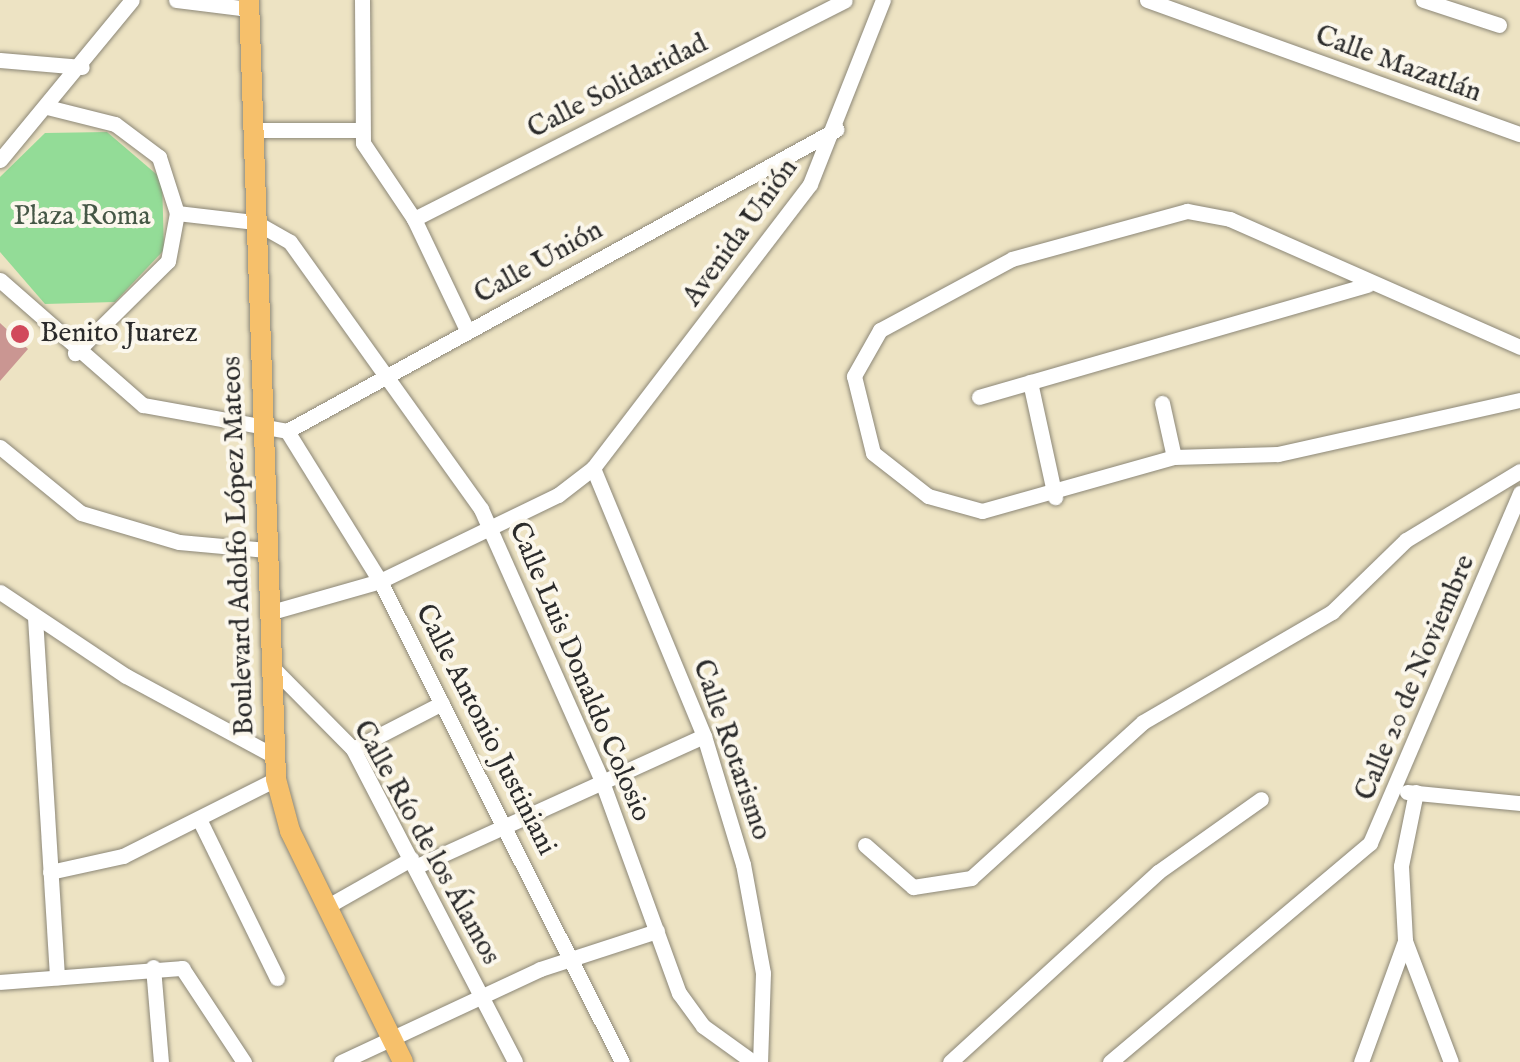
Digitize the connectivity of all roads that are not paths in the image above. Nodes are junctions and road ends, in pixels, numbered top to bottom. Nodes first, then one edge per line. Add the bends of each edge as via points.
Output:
1 (132, 0) edge
2 (176, 0) edge
3 (362, 0) edge
4 (845, 0) edge
5 (883, 0) edge
6 (1148, 0) edge
7 (1423, 0) edge
8 (249, 5) edge
9 (1178, 6) edge
10 (1499, 26) dead end
11 (0, 60) edge
12 (82, 66) junction
13 (47, 107) junction
14 (251, 130) junction
15 (359, 130) junction
16 (837, 130) junction
17 (1520, 134) edge
18 (0, 160) edge
19 (177, 213) junction
20 (414, 219) junction
21 (255, 222) junction
22 (0, 280) edge
23 (1366, 286) junction
24 (467, 330) junction
25 (1520, 347) edge
26 (75, 353) junction
27 (382, 376) junction
28 (1030, 382) junction
29 (980, 397) dead end
30 (1520, 400) edge
31 (1162, 402) dead end
32 (264, 426) junction
33 (288, 431) junction
34 (0, 447) edge
35 (1174, 457) junction
36 (593, 468) junction
37 (1520, 472) edge
38 (1520, 492) edge
39 (1055, 497) junction
40 (492, 528) junction
41 (266, 550) junction
42 (380, 581) junction
43 (0, 592) edge
44 (268, 613) junction
45 (35, 618) junction
46 (270, 666) junction
47 (442, 703) junction
48 (704, 736) junction
49 (352, 750) junction
50 (274, 756) junction
51 (276, 780) junction
52 (601, 780) junction
53 (1398, 792) junction
54 (1416, 792) junction
55 (1261, 799) dead end
56 (1520, 803) edge
57 (200, 821) junction
58 (506, 824) junction
59 (865, 845) dead end
60 (413, 863) junction
61 (50, 872) junction
62 (326, 907) junction
63 (657, 931) junction
64 (1406, 941) junction
65 (574, 960) junction
66 (153, 967) junction
67 (58, 977) junction
68 (276, 978) dead end
69 (0, 982) edge
70 (482, 997) junction
71 (392, 1038) junction
72 (160, 1062) edge
73 (244, 1062) edge
74 (341, 1062) edge
75 (403, 1062) edge
76 (515, 1062) edge
77 (622, 1062) edge
78 (752, 1062) edge
79 (760, 1062) edge
80 (950, 1062) edge
81 (1110, 1062) edge
82 (1361, 1062) edge
83 (1450, 1062) edge

1 - 12 street
2 - 8 street
3 - 15 street
4 - 20 street, Calle Solidaridad
5 - 16 street, Avenida Unión
6 - 9 street, Calle Mazatlán
7 - 10 street
8 - 14 main road, Boulevard Adolfo López Mateos
9 - 17 street, Calle Mazatlán
11 - 12 street
12 - 13 street
13 - 18 street
13 - 19 street via 115,124 159,157
14 - 15 street
14 - 21 main road, Boulevard Adolfo López Mateos
15 - 20 street
16 - 24 street, Calle Unión
16 - 36 street, Avenida Unión via 810,184
19 - 21 street
19 - 26 street via 168,261
20 - 24 street
21 - 27 street, Calle Luis Donaldo Colosio via 303,257
21 - 32 main road, Boulevard Adolfo López Mateos
22 - 26 street
23 - 25 street
23 - 28 street
23 - 39 street via 1230,218 1187,211 1012,259 867,341 854,376 859,422 896,477 982,511
24 - 27 street, Calle Unión
26 - 32 street via 165,414
27 - 33 street, Calle Unión
27 - 40 street, Calle Luis Donaldo Colosio
28 - 29 street
28 - 39 street
30 - 35 street via 1278,454
31 - 35 street
32 - 33 street
32 - 41 main road, Boulevard Adolfo López Mateos
33 - 42 street, Calle Antonio Justiniani
34 - 41 street via 94,518 179,542
35 - 39 street
36 - 40 street
36 - 48 street, Calle Rotarismo
37 - 59 street via 1406,540 1332,612 1143,722 971,878 913,887
38 - 53 street, Calle 20 de Noviembre
40 - 42 street
40 - 52 street, Calle Luis Donaldo Colosio
41 - 44 main road, Boulevard Adolfo López Mateos
42 - 44 street
42 - 47 street, Calle Antonio Justiniani
43 - 45 street
44 - 46 main road, Boulevard Adolfo López Mateos
45 - 50 street
45 - 61 street
46 - 49 street, Calle Río de los Álamos
46 - 50 main road, Boulevard Adolfo López Mateos
47 - 49 street
47 - 58 street, Calle Antonio Justiniani
48 - 52 street
48 - 79 street, Calle Rotarismo via 754,904
49 - 60 street, Calle Río de los Álamos
50 - 51 main road, Boulevard Adolfo López Mateos
51 - 57 street
51 - 62 main road, Boulevard Adolfo López Mateos
52 - 58 street
52 - 63 street, Calle Luis Donaldo Colosio
53 - 54 street
53 - 81 street, Calle 20 de Noviembre via 1348,867
54 - 56 street
54 - 64 street via 1401,866
55 - 80 street via 1158,872
57 - 61 street via 123,856
57 - 68 street
58 - 60 street
58 - 65 street, Calle Antonio Justiniani
60 - 62 street
60 - 70 street, Calle Río de los Álamos
61 - 67 street
62 - 71 main road, Boulevard Adolfo López Mateos
63 - 65 street
63 - 78 street, Calle Luis Donaldo Colosio via 688,1011
64 - 82 street
64 - 83 street
65 - 70 street
65 - 77 street, Calle Antonio Justiniani
66 - 67 street
66 - 72 street
66 - 73 street via 189,973
67 - 69 street
70 - 71 street
70 - 76 street, Calle Río de los Álamos
71 - 74 street
71 - 75 main road, Boulevard Adolfo López Mateos

